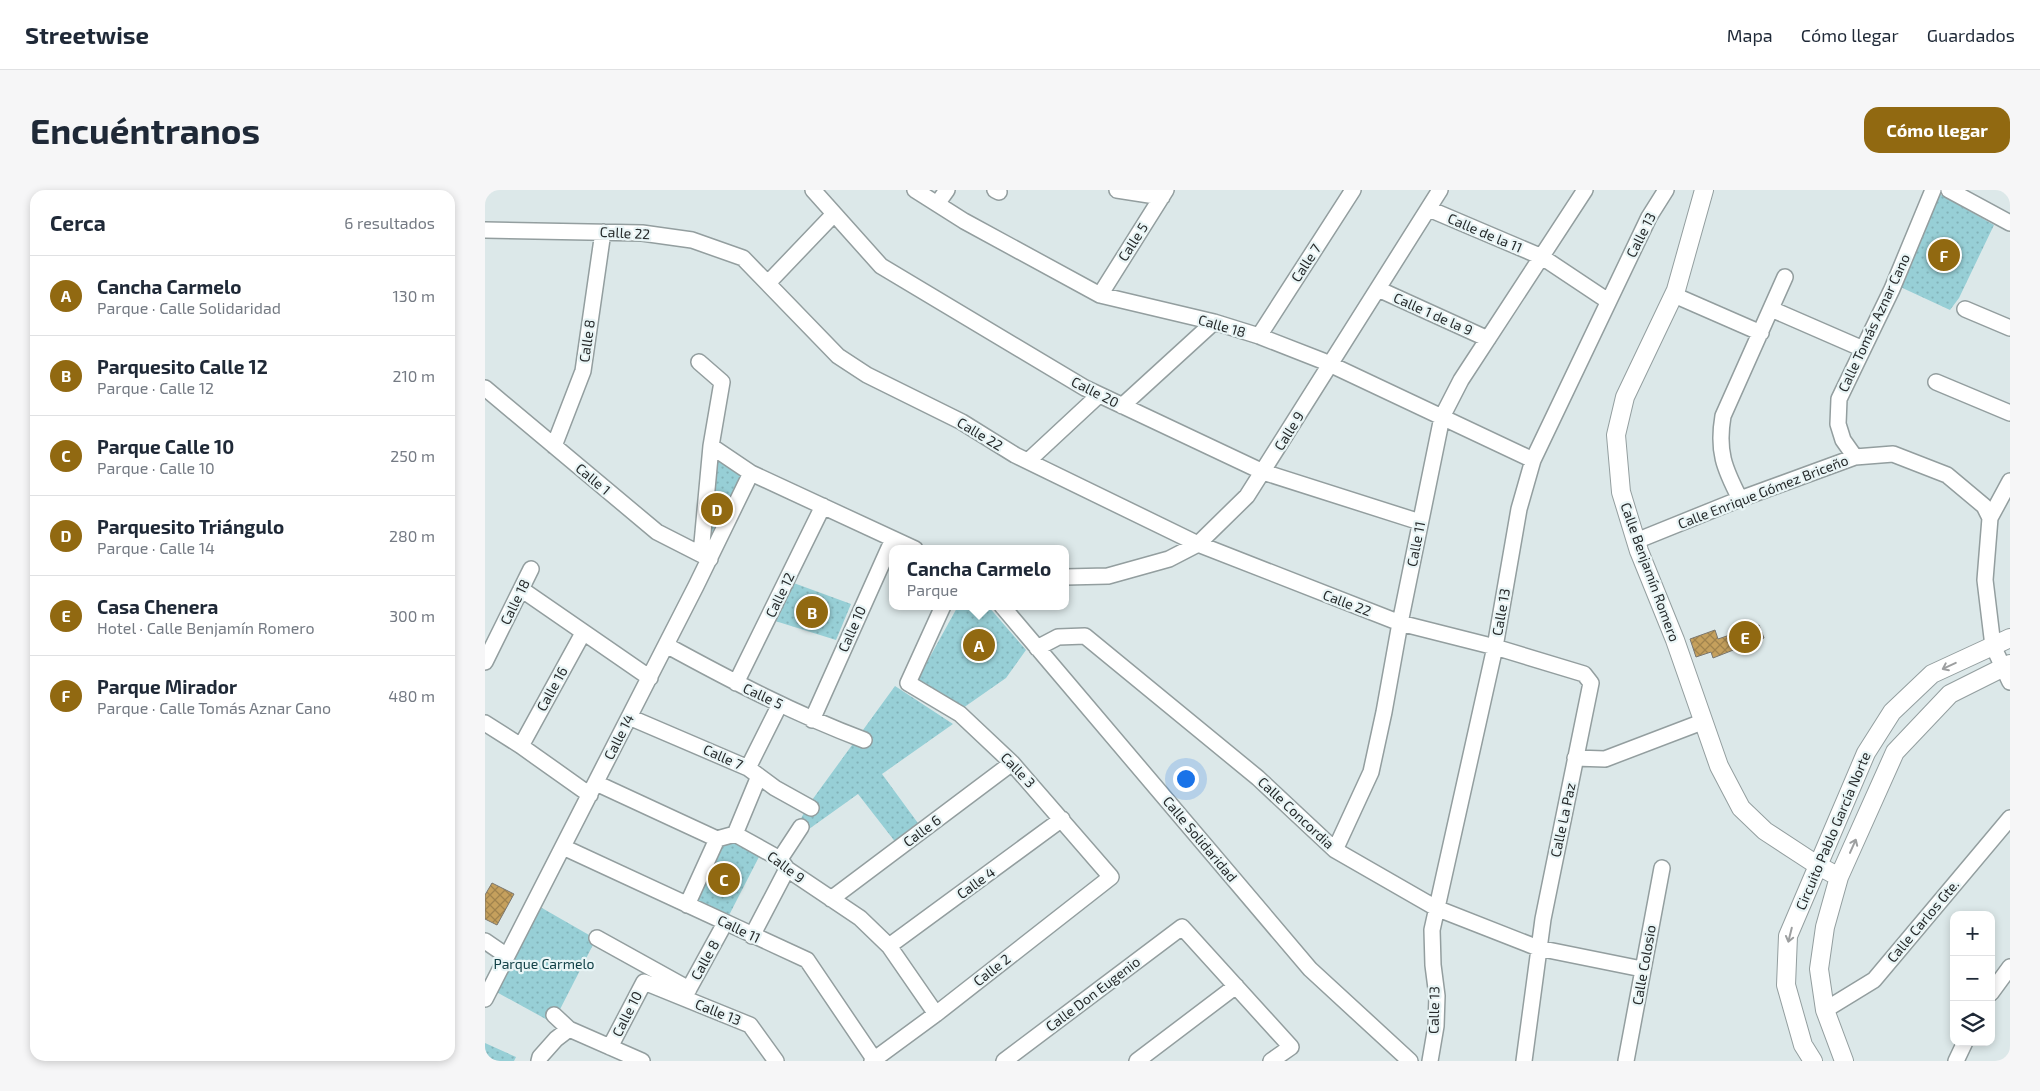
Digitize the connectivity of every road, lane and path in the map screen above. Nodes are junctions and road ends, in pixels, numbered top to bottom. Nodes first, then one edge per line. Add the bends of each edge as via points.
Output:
1 (813, 190) edge
2 (915, 190) edge
3 (947, 190) edge
4 (1117, 190) edge
5 (1353, 190) edge
6 (1440, 190) edge
7 (1585, 190) edge
8 (1666, 190) edge
9 (1704, 190) edge
10 (1933, 190) edge
11 (1949, 190) edge
12 (1164, 194) edge
13 (937, 204) junction
14 (1429, 209) junction
15 (834, 214) junction
16 (2010, 223) edge
17 (485, 230) edge
18 (603, 232) junction
19 (1542, 257) junction
20 (1785, 277) dead end
21 (769, 283) junction
22 (1378, 289) junction
23 (1099, 295) junction
24 (1674, 295) junction
25 (1608, 301) junction
26 (1771, 309) junction
27 (1965, 309) dead end
28 (1213, 322) junction
29 (2010, 328) edge
30 (1761, 333) junction
31 (1259, 336) junction
32 (1488, 339) junction
33 (1863, 349) junction
34 (699, 362) dead end
35 (1330, 364) junction
36 (1936, 382) dead end
37 (485, 388) edge
38 (1099, 395) junction
39 (1122, 406) junction
40 (2010, 413) edge
41 (1441, 417) junction
42 (554, 446) junction
43 (711, 446) junction
44 (1855, 457) junction
45 (1533, 460) junction
46 (1028, 461) junction
47 (1263, 472) junction
48 (751, 473) junction
49 (2010, 481) edge
50 (1740, 499) junction
51 (823, 506) junction
52 (1990, 518) junction
53 (1420, 522) junction
54 (893, 539) junction
55 (1636, 541) junction
56 (1198, 544) junction
57 (890, 545) edge
58 (906, 545) edge
59 (889, 548) edge
60 (705, 556) junction
61 (531, 569) dead end
62 (1069, 576) edge
63 (521, 589) junction
64 (941, 610) edge
65 (1005, 610) edge
66 (1400, 623) junction
67 (583, 633) junction
68 (2010, 638) edge
69 (666, 645) junction
70 (1993, 646) junction
71 (1495, 647) junction
72 (1037, 648) junction
73 (485, 662) edge
74 (2007, 671) edge
75 (650, 678) junction
76 (736, 684) junction
77 (780, 704) junction
78 (629, 716) junction
79 (812, 720) junction
80 (1702, 722) junction
81 (485, 723) edge
82 (864, 740) dead end
83 (521, 746) junction
84 (1575, 758) junction
85 (1012, 763) junction
86 (753, 772) junction
87 (593, 789) junction
88 (811, 808) dead end
89 (2010, 818) edge
90 (1062, 819) junction
91 (801, 827) dead end
92 (735, 834) junction
93 (717, 839) junction
94 (563, 848) junction
95 (1335, 850) junction
96 (784, 864) junction
97 (1817, 865) junction
98 (1662, 868) dead end
99 (1111, 877) joint
100 (1839, 877) junction
101 (831, 899) junction
102 (687, 905) junction
103 (1436, 908) junction
104 (725, 923) junction
105 (752, 936) junction
106 (597, 938) dead end
107 (485, 941) edge
108 (889, 946) junction
109 (1538, 948) junction
110 (507, 956) junction
111 (2010, 968) edge
112 (1642, 969) junction
113 (644, 982) joint
114 (1236, 986) junction
115 (1995, 988) edge
116 (687, 993) junction
117 (485, 999) edge
118 (1825, 1010) junction
119 (936, 1014) junction
120 (554, 1015) dead end
121 (569, 1029) junction
122 (1963, 1046) edge
123 (610, 1047) junction
124 (873, 1060) edge
125 (539, 1061) edge
126 (642, 1061) edge
127 (776, 1061) edge
128 (1004, 1061) edge
129 (1137, 1061) edge
130 (1271, 1061) edge
131 (1409, 1061) edge
132 (1430, 1061) edge
133 (1524, 1061) edge
134 (1626, 1061) edge
135 (1813, 1061) edge
136 (1844, 1061) edge
137 (1956, 1061) edge

1 - 15 street, Calle 20
2 - 13 street, Calle 18
3 - 13 street
4 - 12 street
5 - 31 street, Calle 7
6 - 14 street, Calle 9
7 - 19 street, Calle 11
8 - 25 street, Calle 13 via 1649,217
9 - 24 street, Calle Benjamín Romero
10 - 33 street, Calle Tomás Aznar Cano
11 - 16 street
12 - 23 street, Calle 5
13 - 23 street, Calle 18
14 - 19 street, Calle de la 11
14 - 22 street, Calle 9
15 - 21 street
15 - 38 street, Calle 20 via 881,266
17 - 18 street, Calle 22
18 - 21 street, Calle 22 via 692,240 743,258
18 - 42 street, Calle 8 via 583,371
19 - 25 street
19 - 32 street, Calle 11
20 - 26 street
21 - 46 street, Calle 22 via 838,356 867,375 962,422
22 - 32 street, Calle 1 de la 9
22 - 35 street, Calle 9
23 - 28 street, Calle 18
24 - 30 street
24 - 55 street, Calle Benjamín Romero via 1625,397 1616,435 1621,492
25 - 45 street, Calle 13
26 - 30 street
26 - 33 street
27 - 29 street
28 - 31 street, Calle 18
28 - 39 street
30 - 50 street via 1723,416 1720,432 1720,451 1725,469
31 - 35 street, Calle 18
32 - 41 street, Calle 11
33 - 44 street, Calle Tomás Aznar Cano via 1839,399 1838,424 1843,440
34 - 43 street, Calle 14 via 722,382
35 - 41 street, Calle 18
35 - 47 street, Calle 9
36 - 40 street
37 - 42 street, Calle 1
38 - 39 street, Calle 20
38 - 46 street
39 - 47 street, Calle 20
41 - 45 street, Calle 18
41 - 53 street, Calle 11
42 - 60 street, Calle 1 via 657,532
43 - 48 street
43 - 60 street, Calle 14
44 - 50 street, Calle Enrique Gómez Briceño
44 - 52 street, Calle Enrique Gómez Briceño via 1893,454 1947,475 1984,506
45 - 71 street, Calle 13 via 1519,509
46 - 56 street, Calle 22
47 - 53 street, Calle 20
47 - 56 street, Calle 9 via 1247,496
48 - 51 street
48 - 60 street, Calle 14
49 - 52 street
50 - 55 street, Calle Enrique Gómez Briceño
51 - 54 street
51 - 76 street, Calle 12
52 - 70 street via 1985,580
53 - 66 street, Calle 11
54 - 57 street, Calle 10
54 - 58 street
55 - 80 street, Calle Benjamín Romero via 1675,640
56 - 62 street, Calle 9 via 1169,559 1108,576
56 - 66 street, Calle 22
59 - 79 street, Calle 10
60 - 69 street, Calle 14
61 - 63 street, Calle 18
63 - 67 street
63 - 73 street, Calle 18
64 - 85 street, Calle 3 via 908,684 960,714
65 - 72 street, Calle Solidaridad
66 - 71 street, Calle 22
66 - 95 street, Calle 11 via 1371,772
67 - 75 street
67 - 83 street, Calle 16
68 - 70 street, Circuito Pablo García Norte
69 - 75 street, Calle 14
69 - 76 street, Calle 5
70 - 74 street
70 -> 97 street, Circuito Pablo García Norte via 1932,674 1892,712 1866,753
71 - 84 street, Calle La Paz via 1584,674 1591,683
71 - 103 street, Calle 13
72 - 95 street, Calle Concordia via 1058,637 1085,636 1258,778
72 - 131 street, Calle Solidaridad via 1310,969
100 -> 74 street, Circuito Pablo García Norte via 1895,752 1950,694
75 - 78 street, Calle 14
76 - 77 street, Calle 5
77 - 79 street, Calle 5
77 - 86 street
78 - 86 street, Calle 7
78 - 87 street, Calle 14
79 - 82 street, Calle 5
80 - 84 street via 1605,759
80 - 97 street, Calle Benjamín Romero via 1719,766 1741,808 1765,832
81 - 83 street
83 - 87 street
84 - 109 street, Calle La Paz
85 - 90 street, Calle 3
85 - 101 street, Calle 6
86 - 88 street, Calle 7
86 - 92 street
87 - 93 street
87 - 94 street, Calle 14
89 - 118 street, Calle Carlos Gte. via 1874,980
90 - 99 street, Calle 3
90 - 108 street, Calle 4
91 - 96 street
92 - 93 street
92 - 96 street, Calle 9
93 - 102 street
94 - 102 street, Calle 11
94 - 110 street, Calle 14
95 - 103 street, Calle Concordia
96 - 101 street, Calle 9
96 - 105 street
97 - 100 street, Calle Benjamín Romero
97 -> 135 street, Circuito Pablo García Norte via 1788,936 1786,985 1803,1045
98 - 112 street, Calle Colosio
99 - 119 street, Calle 2
100 - 118 street, Circuito Pablo García Norte via 1825,927 1819,969
101 - 108 street, Calle 9 via 860,918
102 - 104 street, Calle 11
103 - 109 street, Calle Concordia
103 - 132 street, Calle 13 via 1432,930 1437,1003
104 - 105 street, Calle 11
104 - 116 street, Calle 8
105 - 124 street, Calle 11 via 807,960
106 - 116 street, Calle 13
107 - 110 street
108 - 119 street, Calle 9
109 - 112 street, Calle Concordia
109 - 133 street, Calle La Paz
110 - 117 street, Calle 14
111 - 115 street
112 - 134 street, Calle Colosio
113 - 116 street, Calle 13
113 - 123 street, Calle 10
114 - 128 street, Calle Don Eugenio via 1182,927
114 - 129 street
114 - 130 street via 1291,1047
116 - 127 street, Calle 13 via 750,1025
118 - 136 street, Circuito Pablo García Norte
119 - 124 street, Calle 2
120 - 121 street
121 - 123 street
121 - 125 street via 556,1039
122 - 137 street
123 - 126 street

